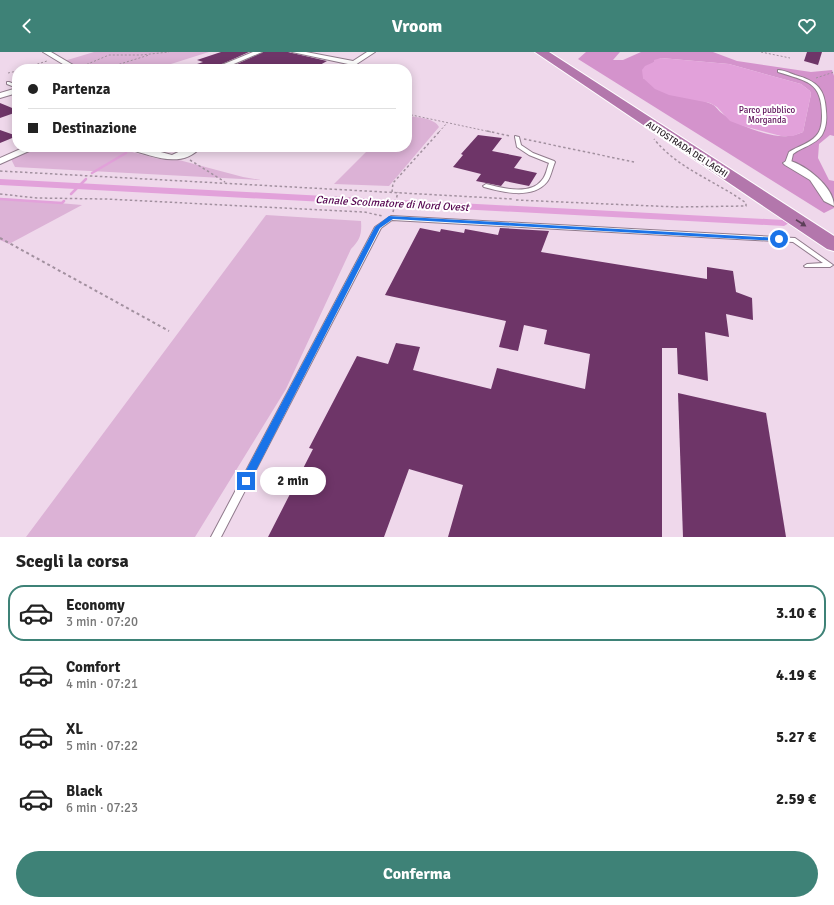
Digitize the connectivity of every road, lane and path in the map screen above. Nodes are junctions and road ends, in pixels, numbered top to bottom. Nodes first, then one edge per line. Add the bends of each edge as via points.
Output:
1 (46, 52) edge
2 (169, 52) edge
3 (259, 52) edge
4 (295, 52) edge
5 (372, 52) edge
6 (541, 52) edge
7 (556, 52) edge
8 (761, 52) edge
9 (152, 54) junction
10 (56, 58) junction
11 (790, 58) dead end
12 (354, 63) joint
13 (37, 64) edge
14 (67, 64) edge
15 (88, 64) edge
16 (120, 64) edge
17 (229, 64) edge
18 (779, 71) dead end
19 (12, 72) edge
20 (834, 72) edge
21 (8, 73) dead end
22 (8, 83) dead end
23 (814, 84) junction
24 (12, 85) edge
25 (12, 92) edge
26 (0, 96) edge
27 (447, 123) dead end
28 (650, 133) dead end
29 (517, 137) dead end
30 (21, 152) edge
31 (150, 152) edge
32 (189, 152) edge
33 (183, 156) junction
34 (0, 161) edge
35 (788, 163) joint
36 (0, 171) edge
37 (225, 183) junction
38 (486, 186) dead end
39 (392, 192) junction
40 (398, 192) junction
41 (0, 194) edge
42 (834, 203) edge
43 (393, 214) junction
44 (834, 230) edge
45 (0, 238) edge
46 (834, 245) edge
47 (807, 266) dead end
48 (169, 331) dead end
49 (216, 537) edge

1 - 10 street
2 - 9 path
3 - 17 street
4 - 12 street
5 - 12 street
6 -> 46 highway, AUTOSTRADA DEI LAGHI
7 - 44 highway, AUTOSTRADA DEI LAGHI
8 - 11 path
9 - 15 path via 109,55
9 - 16 path
10 - 13 path
10 - 14 street
18 - 23 lane
19 - 21 path
20 - 23 path via 814,79
22 - 24 lane
23 - 35 lane via 822,91 823,130 814,140 791,153
25 - 26 street
27 - 39 path via 393,183
28 - 40 path via 659,146 690,171 729,191 746,203 746,206 662,206
29 - 38 lane via 519,146 552,162 545,181 530,190 500,190
30 - 34 street
31 - 33 street via 172,158
32 - 33 street
33 - 37 path via 221,178
35 - 42 street via 814,178 828,199
36 - 37 path
37 - 39 path
39 - 40 path
40 - 43 path
41 - 43 path via 38,198 105,199
43 - 47 lane via 795,240 830,265
43 - 49 lane via 378,227
45 - 48 path

